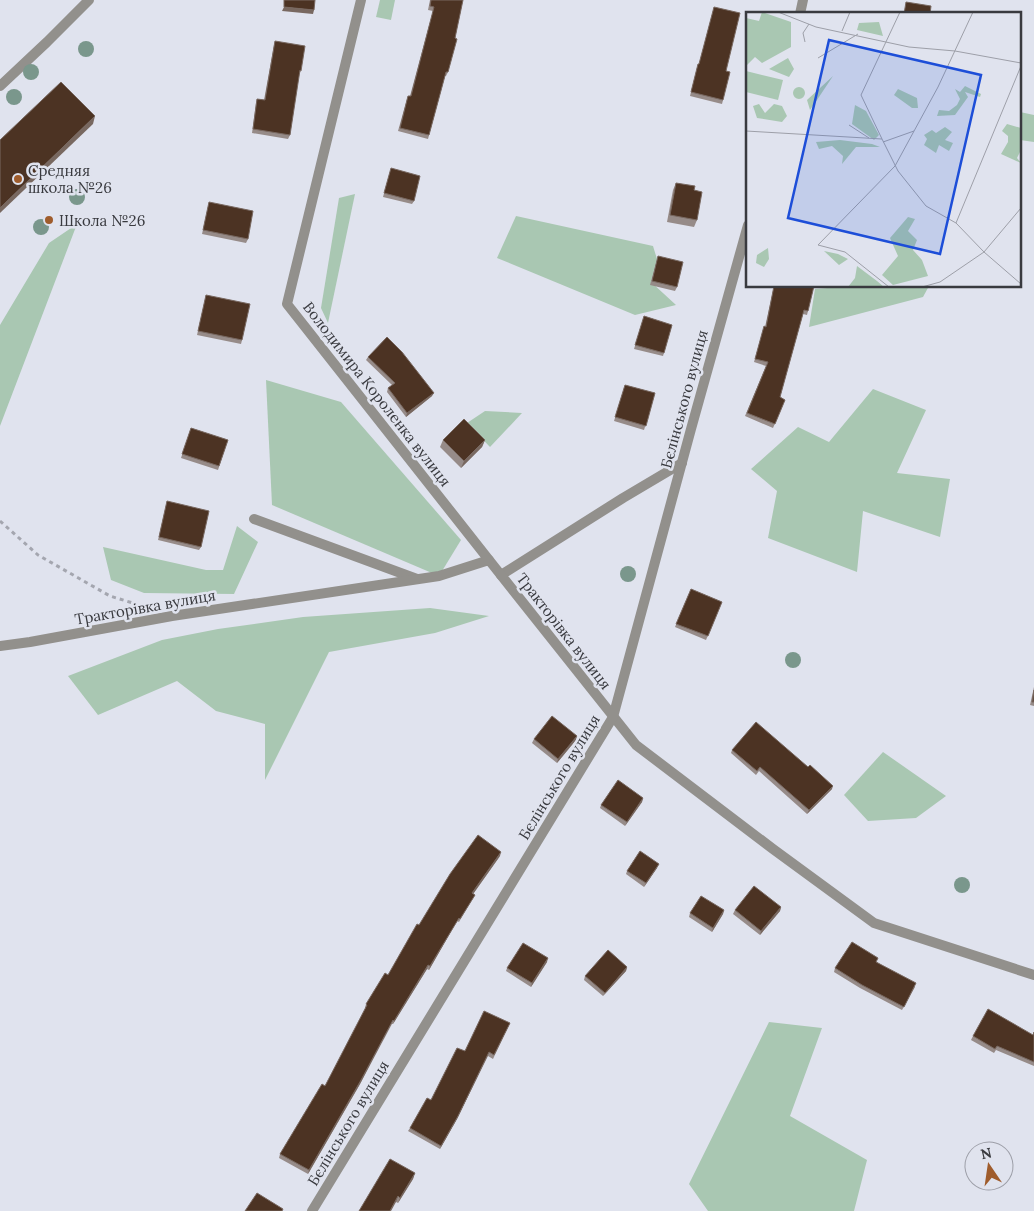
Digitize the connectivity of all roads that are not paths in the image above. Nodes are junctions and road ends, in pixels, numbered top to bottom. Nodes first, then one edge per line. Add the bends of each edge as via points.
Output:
1 (89, 0) edge
2 (362, 0) edge
3 (0, 86) edge
4 (746, 232) edge
5 (682, 463) junction
6 (254, 519) dead end
7 (489, 560) junction
8 (501, 575) junction
9 (417, 579) junction
10 (0, 646) edge
11 (614, 717) junction
12 (1034, 975) edge
13 (312, 1211) edge

1 - 3 street
2 - 7 street, Володимира Короленка вулиця via 287,304
4 - 5 street, Бєлінського вулиця
5 - 8 street
5 - 11 street, Бєлінського вулиця
6 - 9 street
7 - 8 street, Тракторівка вулиця
7 - 9 street, Тракторівка вулиця via 439,576
8 - 11 street, Тракторівка вулиця
9 - 10 street, Тракторівка вулиця
11 - 12 street, Тракторівка вулиця via 636,745 874,923
11 - 13 street, Бєлінського вулиця

